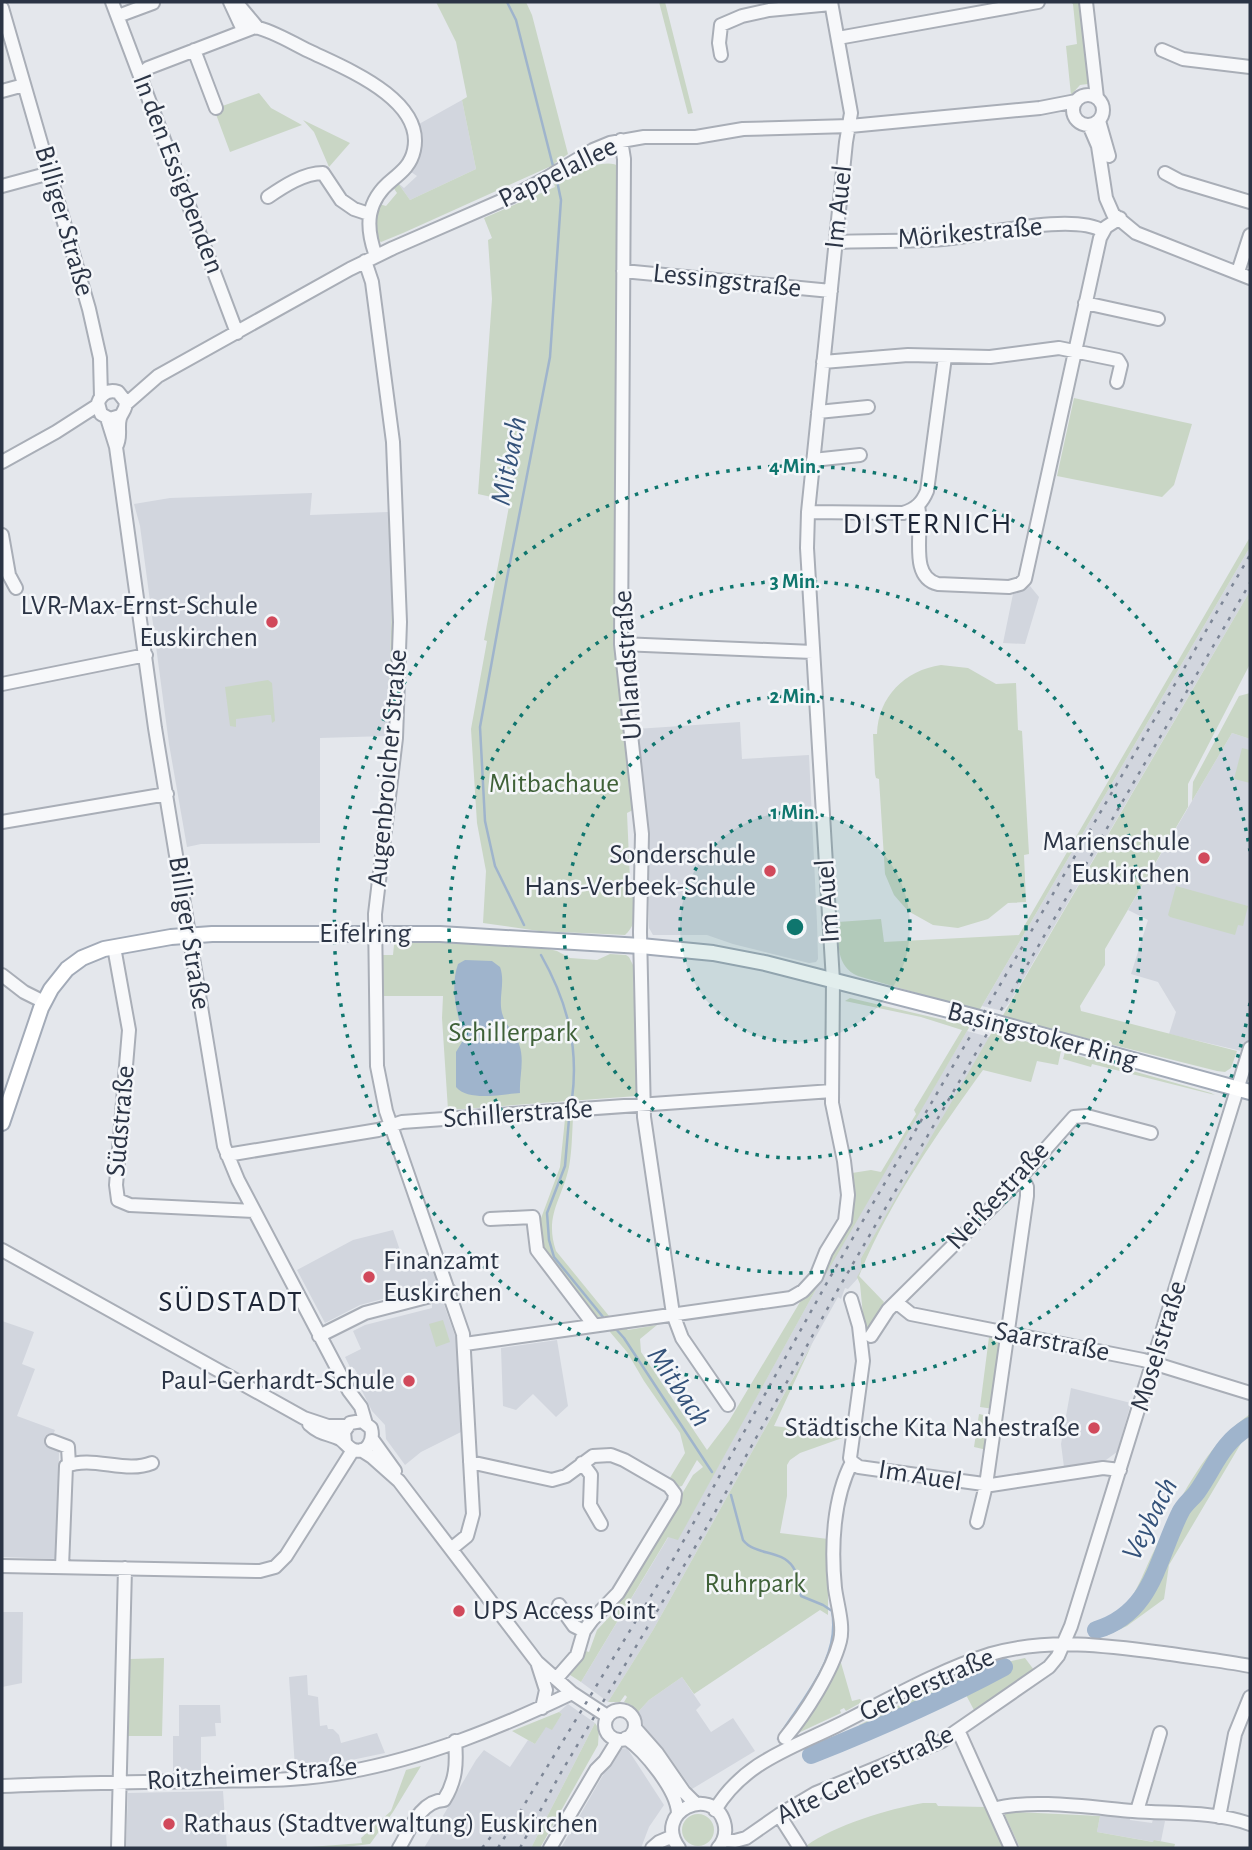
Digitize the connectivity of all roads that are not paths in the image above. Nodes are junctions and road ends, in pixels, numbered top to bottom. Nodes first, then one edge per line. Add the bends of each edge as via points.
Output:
1 (112, 2) edge
2 (230, 2) edge
3 (236, 2) edge
4 (1038, 2) edge
5 (1086, 2) edge
6 (153, 3) edge
7 (831, 3) edge
8 (2, 8) edge
9 (118, 16) junction
10 (257, 27) junction
11 (243, 30) junction
12 (6, 38) edge
13 (838, 38) junction
14 (194, 50) junction
15 (1162, 50) dead end
16 (721, 55) dead end
17 (1093, 67) junction
18 (1250, 68) edge
19 (141, 74) junction
20 (24, 85) junction
21 (2, 91) edge
22 (1097, 98) junction
23 (1080, 99) junction
24 (216, 108) dead end
25 (1040, 108) junction
26 (1074, 115) junction
27 (1094, 123) junction
28 (850, 126) junction
29 (621, 140) junction
30 (50, 173) junction
31 (1166, 173) dead end
32 (2, 186) edge
33 (268, 197) dead end
34 (1250, 202) edge
35 (369, 214) junction
36 (1120, 218) junction
37 (1103, 230) junction
38 (1250, 235) edge
39 (836, 242) junction
40 (370, 258) junction
41 (623, 271) junction
42 (1244, 275) edge
43 (831, 291) junction
44 (1085, 303) junction
45 (1158, 319) dead end
46 (237, 333) junction
47 (1075, 350) junction
48 (945, 357) junction
49 (100, 358) junction
50 (823, 362) junction
51 (158, 376) junction
52 (1117, 382) dead end
53 (116, 392) junction
54 (868, 407) dead end
55 (102, 409) junction
56 (123, 410) junction
57 (818, 412) junction
58 (116, 447) junction
59 (860, 455) dead end
60 (813, 460) junction
61 (2, 462) edge
62 (918, 506) junction
63 (808, 512) junction
64 (2, 536) edge
65 (16, 588) dead end
66 (621, 644) junction
67 (813, 652) junction
68 (146, 655) junction
69 (2, 684) edge
70 (167, 794) junction
71 (2, 822) edge
72 (375, 934) junction
73 (188, 935) junction
74 (641, 946) junction
75 (114, 947) junction
76 (2, 975) edge
77 (834, 981) junction
78 (44, 1002) junction
79 (1250, 1048) edge
80 (1244, 1090) edge
81 (832, 1091) junction
82 (645, 1105) junction
83 (2, 1123) edge
84 (392, 1125) junction
85 (1151, 1133) dead end
86 (227, 1155) junction
87 (1021, 1175) junction
88 (254, 1211) junction
89 (490, 1219) dead end
90 (2, 1251) edge
91 (450, 1292) junction
92 (851, 1299) dead end
93 (896, 1302) junction
94 (673, 1314) junction
95 (593, 1325) junction
96 (1007, 1333) junction
97 (320, 1336) junction
98 (871, 1336) dead end
99 (465, 1344) junction
100 (1154, 1363) junction
101 (349, 1391) junction
102 (1250, 1393) edge
103 (728, 1405) dead end
104 (304, 1419) junction
105 (348, 1424) junction
106 (366, 1424) junction
107 (372, 1439) junction
108 (52, 1441) dead end
109 (353, 1447) junction
110 (470, 1462) junction
111 (852, 1462) junction
112 (152, 1463) dead end
113 (582, 1463) junction
114 (69, 1465) junction
115 (1120, 1470) junction
116 (399, 1481) junction
117 (986, 1485) junction
118 (977, 1522) dead end
119 (601, 1524) dead end
120 (452, 1549) junction
121 (2, 1566) edge
122 (62, 1567) junction
123 (125, 1568) junction
124 (559, 1605) dead end
125 (584, 1632) junction
126 (1064, 1643) junction
127 (537, 1662) junction
128 (1250, 1666) edge
129 (556, 1679) junction
130 (572, 1693) junction
131 (1250, 1697) edge
132 (542, 1709) junction
133 (607, 1716) junction
134 (958, 1730) junction
135 (1160, 1733) dead end
136 (622, 1735) junction
137 (785, 1738) dead end
138 (455, 1741) junction
139 (120, 1782) junction
140 (2, 1786) edge
141 (696, 1804) junction
142 (994, 1809) junction
143 (715, 1810) junction
144 (1137, 1811) junction
145 (678, 1813) junction
146 (779, 1815) junction
147 (1219, 1817) junction
148 (1250, 1824) edge
149 (673, 1836) junction
150 (721, 1844) edge
151 (118, 1848) edge
152 (399, 1848) edge
153 (550, 1848) edge
154 (652, 1848) edge
155 (679, 1848) edge
156 (800, 1848) edge
157 (1012, 1848) edge

1 - 9 street, In den Essigbenden
2 - 11 street
3 - 10 street
4 - 13 street
5 - 17 street
6 - 9 street
7 - 13 street, Im Auel
7 - 16 street, Im Auel via 742,16 721,26
8 - 12 street, Billiger Straße
9 - 19 street, In den Essigbenden
10 - 11 street
10 - 35 street via 369,82 393,99 408,118 415,137 412,159 378,193
11 - 14 street
12 - 20 street, Billiger Straße
13 - 28 street, Im Auel
14 - 19 street
14 - 24 street
15 - 18 street via 1183,60
17 - 22 street
17 - 23 street
19 - 46 street, In den Essigbenden
20 - 21 street
20 - 30 street, Billiger Straße
22 - 23 street
22 - 27 street via 1103,110
23 - 25 street, Pappelallee
23 - 26 street
25 - 26 street, Pappelallee
25 - 28 street, Pappelallee
26 - 27 street via 1080,122
27 - 36 street via 1105,140
28 - 29 street, Pappelallee via 743,129 686,138
28 - 39 street, Im Auel
29 - 40 street, Pappelallee via 593,150 504,200
29 - 41 street, Uhlandstraße
30 - 32 street
30 - 49 street, Billiger Straße
31 - 34 street
33 - 35 street via 285,185 323,173 341,200
35 - 40 street, Augenbroicher Straße
36 - 37 street
36 - 42 street via 1136,233
37 - 39 street, Mörikestraße via 1090,224 1057,225 940,240
37 - 44 street
38 - 42 street
39 - 43 street, Im Auel
40 - 46 street, Pappelallee
40 - 72 street, Augenbroicher Straße via 391,423 400,594 397,723
41 - 43 street, Lessingstraße
41 - 66 street, Uhlandstraße
43 - 50 street, Im Auel
44 - 45 street
44 - 47 street
46 - 51 street, Pappelallee
47 - 48 street
47 - 52 street via 1118,360
47 - 62 street via 1023,582 1009,587 929,580 920,566
48 - 50 street via 883,356
48 - 62 street via 927,491
49 - 53 street, Billiger Straße
49 - 55 street, Billiger Straße
50 - 57 street, Im Auel
51 - 53 street, Pappelallee
51 - 56 street, Pappelallee
53 - 55 street via 107,392
53 - 56 street via 123,397
54 - 57 street
55 - 56 street via 114,419
55 - 58 street, Billiger Straße
55 - 61 street
56 - 58 street, Billiger Straße
57 - 60 street, Im Auel
58 - 68 street, Billiger Straße
59 - 60 street
60 - 63 street, Im Auel
62 - 63 street via 897,513
63 - 67 street, Im Auel
64 - 65 street
66 - 67 street
66 - 74 street, Uhlandstraße via 641,822
67 - 77 street, Im Auel
68 - 69 street
68 - 70 street, Billiger Straße
70 - 71 street
70 - 73 street, Billiger Straße
72 - 73 main road, Eifelring
72 - 74 main road, Eifelring
72 - 84 street, Augenbroicher Straße via 377,1066
73 - 75 main road, Eifelring
73 - 86 street, Billiger Straße
74 - 77 main road, Eifelring via 737,957
74 - 82 street, Uhlandstraße
75 - 78 main road, Eifelring via 74,964
75 - 88 street, Südstraße via 129,1030 118,1200 130,1205
76 - 78 street
77 - 80 main road, Basingstoker Ring
77 - 81 street, Im Auel
78 - 83 main road, Eifelring
79 - 80 street, Moselstraße
80 - 100 street, Moselstraße
81 - 82 street
81 - 94 street, Im Auel via 848,1209 813,1282 791,1298
82 - 84 street, Schillerstraße
82 - 94 street, Uhlandstraße
84 - 86 street, Schillerstraße
84 - 91 street, Augenbroicher Straße
85 - 87 street, Neißestraße via 1087,1116 1074,1117
86 - 88 street, Billiger Straße
87 - 93 street, Neißestraße
87 - 96 street via 1027,1196
88 - 97 street, Billiger Straße
89 - 95 street via 533,1217 540,1254
90 - 104 street
91 - 97 street via 365,1313
91 - 99 street, Augenbroicher Straße
92 - 111 street, Im Auel via 863,1362
93 - 96 street, Saarstraße via 911,1314
93 - 98 street, Neißestraße
94 - 95 street, Im Auel
94 - 103 street, Uhlandstraße via 682,1338
95 - 99 street, Im Auel
96 - 100 street, Saarstraße
96 - 117 street
97 - 101 street, Billiger Straße
99 - 110 street, Augenbroicher Straße
100 - 102 street, Saarstraße
100 - 115 street, Moselstraße
101 - 105 street, Billiger Straße via 352,1414
101 - 106 street, Billiger Straße
104 - 105 street via 328,1426
104 - 109 street via 319,1432
105 - 106 street
105 - 109 street via 343,1435
106 - 107 street
107 - 109 street via 368,1446
107 - 116 street
108 - 114 street via 68,1447
109 - 116 street
109 - 123 street via 275,1567 260,1571
110 - 113 street via 552,1480
110 - 120 street, Augenbroicher Straße via 471,1526
111 - 117 street, Im Auel
111 - 137 street via 834,1538 840,1641 822,1681
112 - 114 street via 140,1468
113 - 119 street via 591,1478 590,1506
113 - 125 street via 599,1455 617,1456 675,1494 618,1593
114 - 122 street via 64,1471
115 - 117 street, Im Auel via 1103,1468
115 - 126 street, Moselstraße
116 - 120 street
117 - 118 street
120 - 127 street
121 - 122 street
122 - 123 street
123 - 139 street
124 - 125 street
125 - 129 street via 577,1655
126 - 128 street, Gerberstraße
126 - 134 street, Alte Gerberstraße via 1049,1667
126 - 143 street, Gerberstraße via 1007,1650 935,1677 754,1767 730,1788
127 - 129 street
127 - 132 street via 546,1690
129 - 130 street
130 - 132 street, Roitzheimer Straße
130 - 133 street
131 - 147 street via 1235,1734
132 - 138 street, Roitzheimer Straße
133 - 136 street via 605,1725
133 - 136 street via 625,1710 634,1718
134 - 142 street
134 - 146 street, Alte Gerberstraße via 931,1746 816,1793
135 - 144 street
136 - 141 street via 657,1753
136 - 145 street via 657,1770
136 - 153 street
138 - 139 street, Roitzheimer Straße via 332,1774
138 - 152 street via 456,1773 451,1789 444,1800 423,1810
139 - 140 street, Roitzheimer Straße
139 - 151 street
141 - 143 street
141 - 145 street
142 - 144 street via 1021,1805
142 - 157 street
143 - 150 street via 724,1823
144 - 147 street
145 - 149 street
146 - 150 street, Alte Gerberstraße via 746,1838
146 - 156 street
147 - 148 street
149 - 154 street
149 - 155 street

